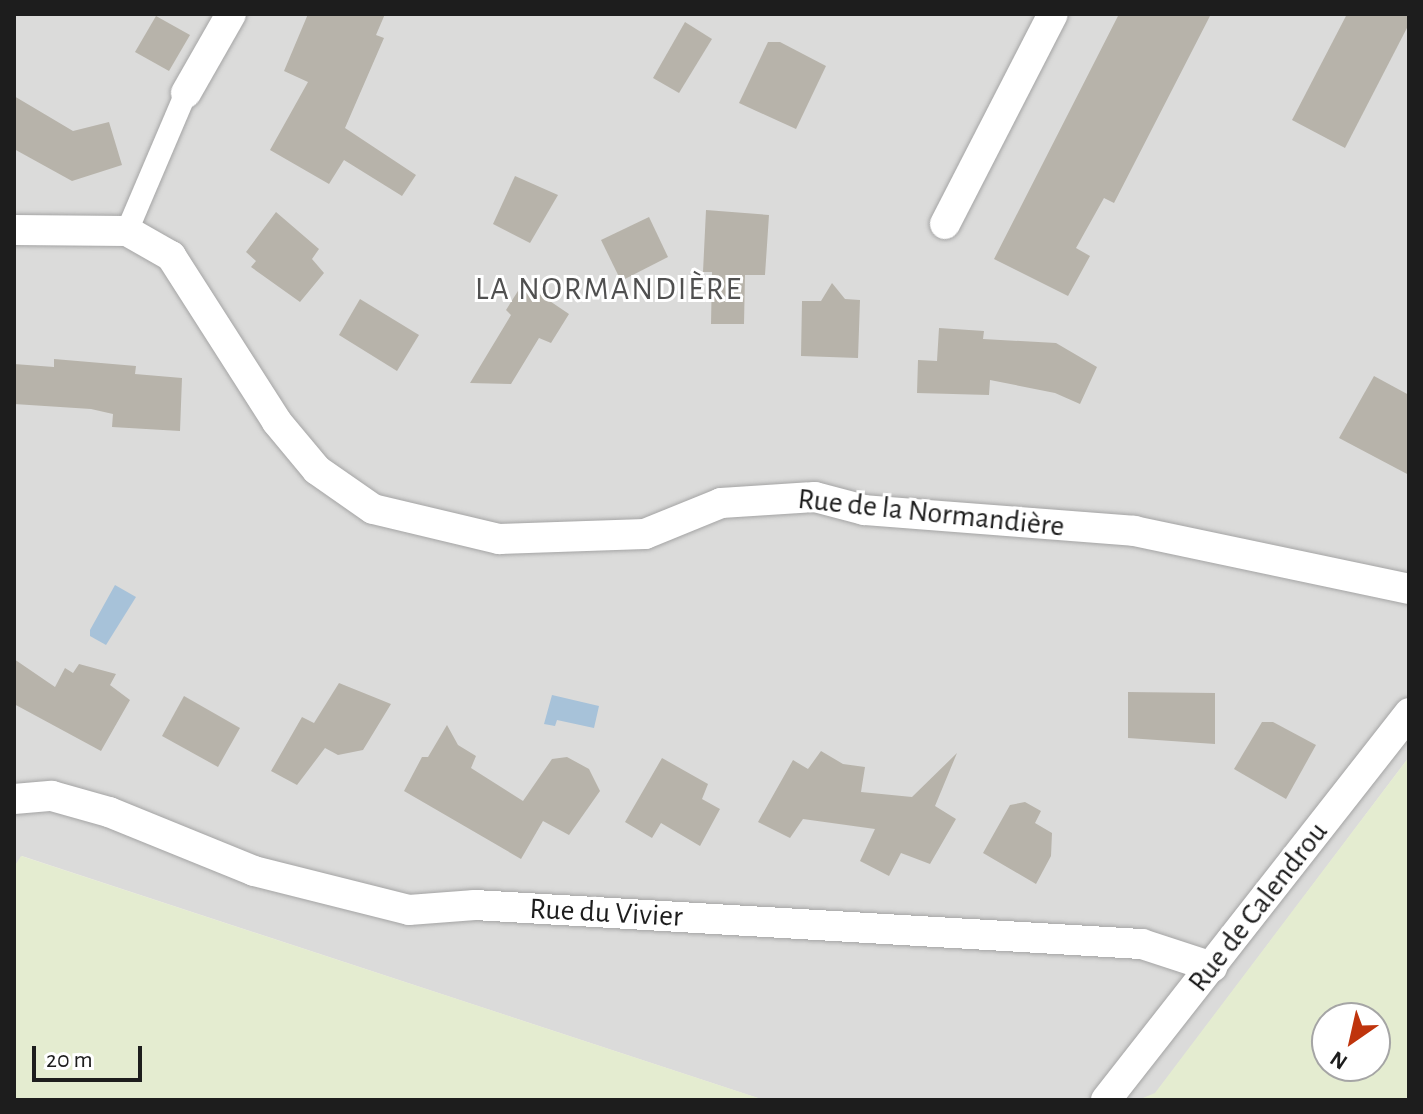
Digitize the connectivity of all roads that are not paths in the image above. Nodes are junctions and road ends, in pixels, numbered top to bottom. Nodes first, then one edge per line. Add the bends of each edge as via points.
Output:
1 (231, 14) edge
2 (1053, 14) edge
3 (186, 93) joint
4 (945, 224) dead end
5 (14, 230) edge
6 (127, 231) junction
7 (1409, 589) edge
8 (1409, 713) edge
9 (14, 799) edge
10 (1212, 967) junction
11 (1106, 1100) edge

1 - 3 street
2 - 4 street
3 - 6 street
5 - 6 street, Rue de la Normandière
6 - 7 street, Rue de la Normandière via 171,256 277,422 317,470 366,507 499,539 645,534 721,503 815,497 864,510 1134,531
8 - 10 street, Rue de Calendrou
9 - 10 street, Rue du Vivier via 52,796 95,808 254,871 409,910 489,906 1142,944
10 - 11 street, Rue de Calendrou

